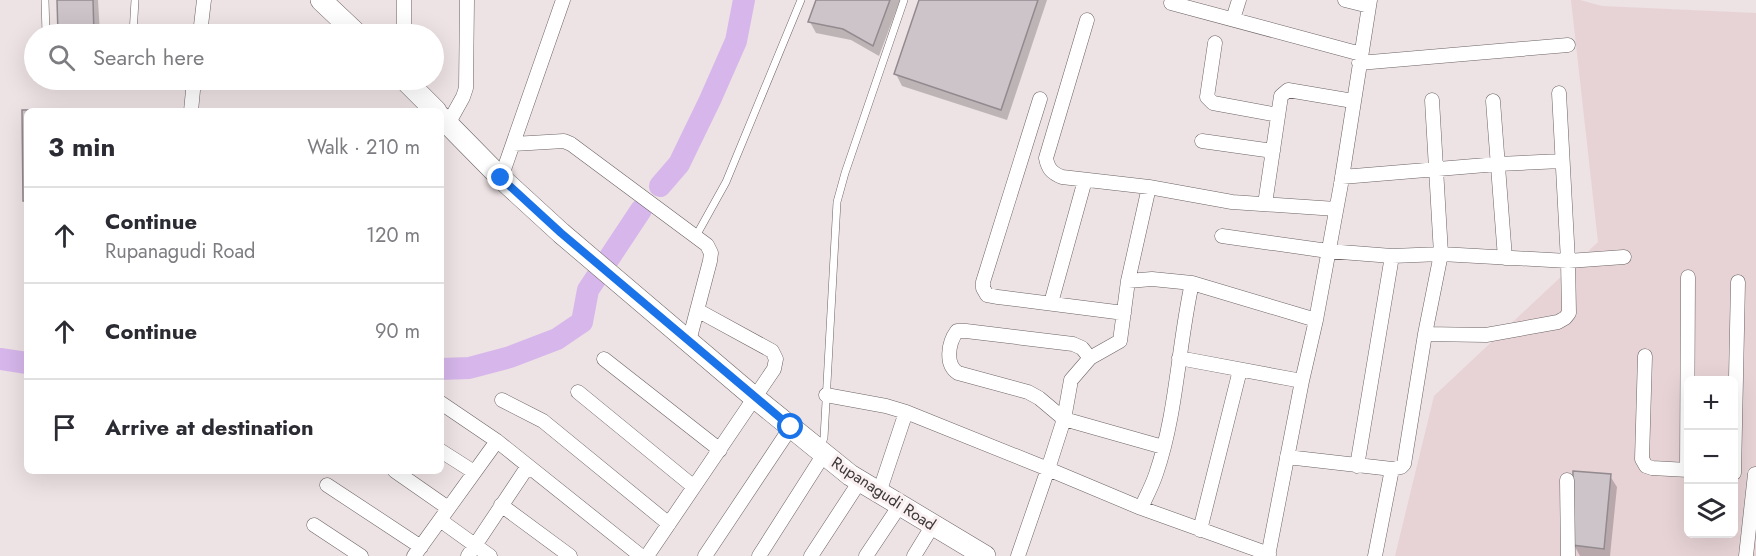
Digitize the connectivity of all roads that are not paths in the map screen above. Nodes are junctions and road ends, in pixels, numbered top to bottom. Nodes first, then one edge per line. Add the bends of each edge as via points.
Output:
1 (45, 0) edge
2 (135, 0) edge
3 (204, 0) edge
4 (321, 0) edge
5 (404, 0) edge
6 (466, 0) edge
7 (563, 0) edge
8 (801, 0) edge
9 (904, 0) edge
10 (1239, 0) edge
11 (1345, 0) edge
12 (1171, 3) dead end
13 (1370, 3) edge
14 (338, 8) edge
15 (1233, 19) junction
16 (1087, 20) dead end
17 (46, 24) edge
18 (134, 24) edge
19 (201, 24) edge
20 (350, 24) edge
21 (404, 24) edge
22 (1215, 43) dead end
23 (1568, 45) dead end
24 (1360, 58) junction
25 (194, 90) edge
26 (415, 90) edge
27 (1558, 93) dead end
28 (1040, 99) dead end
29 (1432, 100) dead end
30 (1353, 101) junction
31 (1493, 101) dead end
32 (191, 108) edge
33 (433, 108) edge
34 (444, 115) edge
35 (1278, 115) junction
36 (444, 119) edge
37 (1202, 141) dead end
38 (513, 144) junction
39 (1273, 151) junction
40 (1562, 161) junction
41 (1498, 164) junction
42 (1437, 169) junction
43 (1342, 177) junction
44 (501, 178) junction
45 (1085, 180) junction
46 (1149, 187) junction
47 (1265, 204) junction
48 (1336, 209) junction
49 (696, 236) junction
50 (1222, 236) dead end
51 (1328, 251) junction
52 (1441, 254) junction
53 (1392, 256) junction
54 (1624, 257) dead end
55 (1505, 258) junction
56 (1568, 261) junction
57 (1688, 277) dead end
58 (1128, 281) junction
59 (1738, 282) dead end
60 (1192, 283) junction
61 (1051, 303) junction
62 (698, 310) junction
63 (1124, 313) junction
64 (1316, 320) junction
65 (1425, 334) junction
66 (690, 341) junction
67 (1645, 356) dead end
68 (1090, 358) junction
69 (1179, 358) junction
70 (604, 359) dead end
71 (1240, 370) junction
72 (1302, 381) junction
73 (578, 392) dead end
74 (826, 395) junction
75 (755, 398) junction
76 (502, 400) dead end
77 (444, 405) edge
78 (906, 412) junction
79 (1064, 419) junction
80 (791, 427) junction
81 (1688, 430) edge
82 (1735, 430) edge
83 (496, 441) junction
84 (1163, 447) junction
85 (720, 450) junction
86 (821, 452) junction
87 (444, 453) edge
88 (1287, 457) junction
89 (1357, 465) junction
90 (528, 466) junction
91 (1048, 469) junction
92 (1392, 469) junction
93 (1684, 470) edge
94 (474, 472) junction
95 (1738, 472) edge
96 (399, 474) edge
97 (1756, 474) edge
98 (1567, 480) dead end
99 (860, 481) junction
100 (327, 485) dead end
101 (694, 487) junction
102 (879, 493) junction
103 (501, 505) junction
104 (900, 505) junction
105 (448, 508) junction
106 (1141, 508) junction
107 (440, 520) junction
108 (669, 524) junction
109 (314, 525) dead end
110 (933, 525) junction
111 (1200, 530) junction
112 (472, 551) edge
113 (417, 552) edge
114 (1269, 555) edge
115 (361, 556) edge
116 (490, 556) edge
117 (570, 556) edge
118 (641, 556) edge
119 (647, 556) edge
120 (705, 556) edge
121 (759, 556) edge
122 (811, 556) edge
123 (866, 556) edge
124 (914, 556) edge
125 (985, 556) edge
126 (1018, 556) edge
127 (1375, 556) edge
128 (1568, 556) edge
129 (1746, 556) edge

1 - 17 lane
2 - 18 lane
3 - 19 street
4 - 14 main road
5 - 21 street
6 - 34 street via 466,88
7 - 38 street
8 - 49 lane via 726,182
9 - 74 lane via 837,202
10 - 15 street
11 - 13 street
12 - 15 street
13 - 24 street
14 - 20 main road
15 - 24 street
16 - 45 street via 1046,158 1052,173
22 - 35 street via 1207,97 1213,103
23 - 24 street
24 - 30 street
25 - 32 street
26 - 33 main road, Rupanagudi Road
27 - 40 street
28 - 61 street via 983,288 987,295
29 - 42 street
30 - 35 street via 1288,90 1281,96
30 - 43 street
31 - 41 street
35 - 39 street
36 - 44 main road, Rupanagudi Road
37 - 39 street
38 - 44 street
38 - 49 street via 571,144
39 - 47 street
40 - 41 street
40 - 56 street
41 - 42 street
41 - 55 street
42 - 43 street
42 - 52 street
43 - 48 street
44 - 66 main road, Rupanagudi Road
45 - 46 street
45 - 61 street
46 - 47 street
46 - 58 street
47 - 48 street
48 - 51 street
49 - 62 street via 711,253
50 - 51 street
51 - 53 street
51 - 64 street
52 - 53 street
52 - 55 street
52 - 65 street
53 - 89 street
54 - 56 street
55 - 56 street
56 - 65 street via 1569,313 1565,318 1486,334
57 - 81 street
58 - 60 street
58 - 63 street
59 - 82 street
60 - 64 street
60 - 69 street
61 - 63 street
62 - 66 street
62 - 75 street via 772,351 776,358 774,369
63 - 68 street via 1120,341
64 - 72 street
65 - 92 street via 1404,464
66 - 75 main road, Rupanagudi Road
67 - 93 street via 1642,459 1652,468
68 - 79 street via 1071,380
68 - 79 street via 1073,344 966,331 957,331 952,338 952,369 1028,392
69 - 71 street
69 - 84 street
70 - 85 street
71 - 72 street
71 - 111 street
72 - 88 street
73 - 101 street
74 - 78 street
74 - 86 lane
75 - 80 main road, Rupanagudi Road
75 - 85 street
76 - 108 street via 543,421
77 - 83 street
78 - 91 street
78 - 102 street
79 - 84 street
79 - 91 street
80 - 86 main road, Rupanagudi Road
80 - 120 street
83 - 90 street
83 - 94 street
84 - 106 street
85 - 101 street
86 - 99 main road, Rupanagudi Road
86 - 121 street
87 - 94 street
88 - 89 street
88 - 114 street
89 - 92 street
90 - 103 street
90 - 118 street
91 - 106 street
91 - 126 street
92 - 127 street
94 - 105 street
95 - 97 street
96 - 105 street
97 - 129 street
98 - 128 street
99 - 102 main road, Rupanagudi Road
99 - 122 street
100 - 113 street
101 - 108 street
102 - 104 main road, Rupanagudi Road
103 - 112 street
103 - 117 street
104 - 110 main road, Rupanagudi Road
104 - 123 street
105 - 107 street
106 - 111 street
107 - 112 street
107 - 113 street
108 - 119 street
109 - 115 street
110 - 124 street
110 - 125 main road, Rupanagudi Road
111 - 114 street
112 - 116 street

